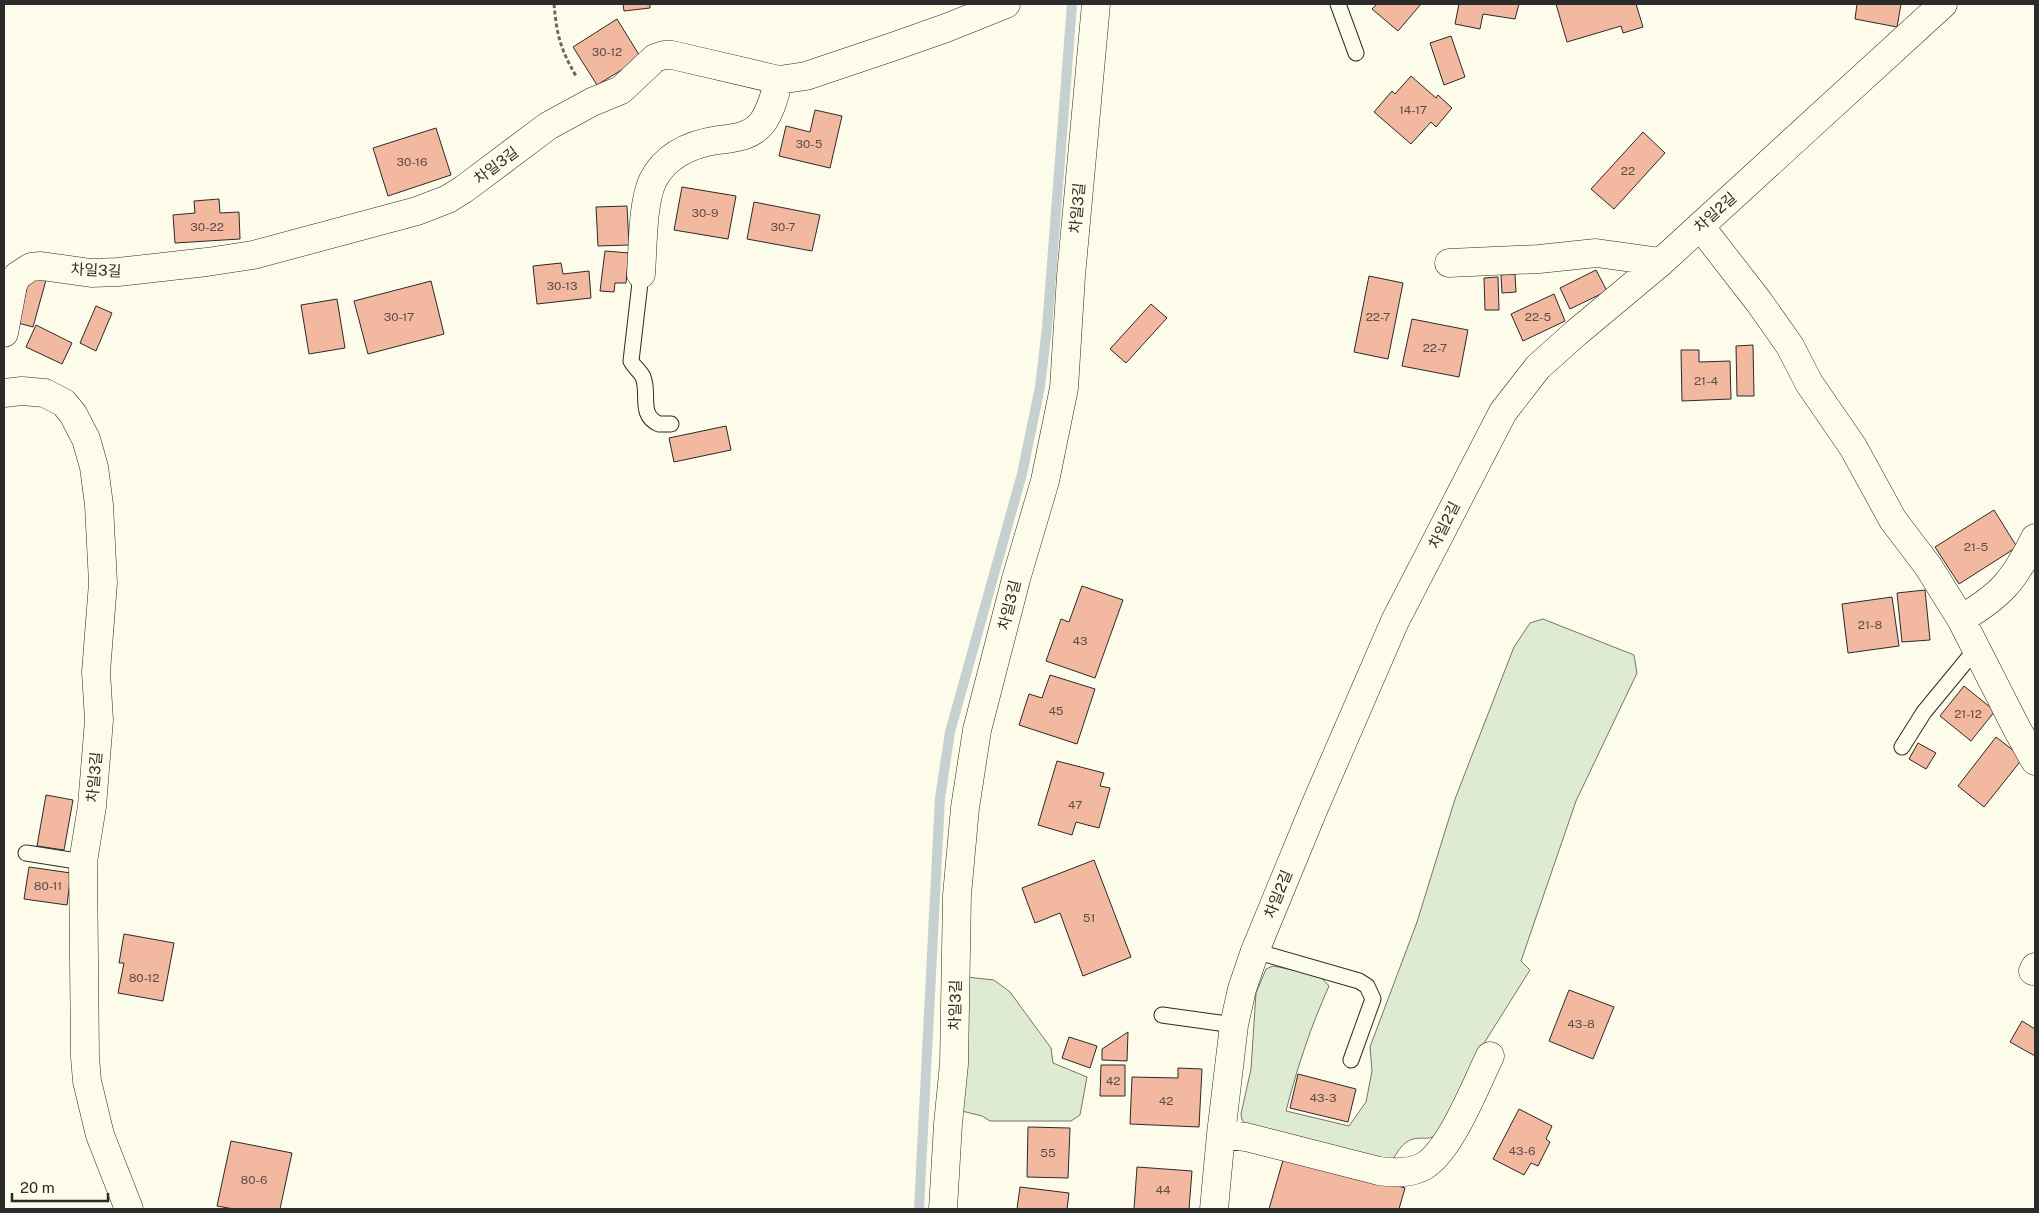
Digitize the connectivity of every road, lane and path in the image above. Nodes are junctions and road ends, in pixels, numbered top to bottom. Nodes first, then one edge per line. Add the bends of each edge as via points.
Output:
1 (554, 4) edge
2 (1006, 4) edge
3 (1096, 4) edge
4 (1338, 4) edge
5 (1943, 4) edge
6 (1356, 53) dead end
7 (779, 80) junction
8 (592, 102) junction
9 (1700, 226) junction
10 (1661, 262) junction
11 (1450, 263) dead end
12 (641, 274) joint
13 (4, 332) edge
14 (5, 385) edge
15 (671, 424) dead end
16 (2035, 538) edge
17 (1961, 620) junction
18 (1976, 649) junction
19 (1902, 747) dead end
20 (2035, 761) edge
21 (26, 853) dead end
22 (83, 862) junction
23 (1255, 951) junction
24 (1162, 1015) dead end
25 (1234, 1025) junction
26 (1490, 1056) dead end
27 (1351, 1060) dead end
28 (1221, 1134) junction
29 (129, 1209) edge
30 (943, 1209) edge
31 (1214, 1209) edge

1 - 8 path via 557,35 563,54
2 - 7 street, 차일3길 via 806,76
3 - 30 street, 차일3길 via 1062,397 1045,481 977,730 965,808 957,895 954,1064
4 - 6 lane
5 - 9 street, 차일2길
7 - 8 street, 차일3길 via 664,55 655,58 621,90
7 - 12 street via 762,123 752,132 734,139 695,145 676,154 661,167 646,201
8 - 13 street, 차일3길 via 548,126 448,199 417,211 253,255 207,262 91,273 31,267 17,276 13,284
9 - 10 street, 차일2길
9 - 17 street via 1790,346 1809,383 1854,447 1893,520 1928,566
10 - 11 street via 1596,253
10 - 23 street, 차일2길 via 1538,367 1503,412 1395,621
12 - 15 lane via 631,361 643,378 648,416 659,424
14 - 22 street, 차일3길 via 22,391 45,393 64,403 86,440 94,467 103,583 96,672 97,754
16 - 17 street via 2014,575 2000,592
17 - 18 street
18 - 19 lane via 1924,712
18 - 20 street
21 - 22 lane
22 - 29 street, 차일3길 via 88,1081 106,1154
23 - 25 street, 차일2길
23 - 27 lane via 1367,986 1373,999
24 - 25 lane
25 - 28 street, 차일2길
26 - 28 street via 1450,1138 1425,1165 1412,1171 1378,1171 1246,1137
28 - 31 street, 차일2길

